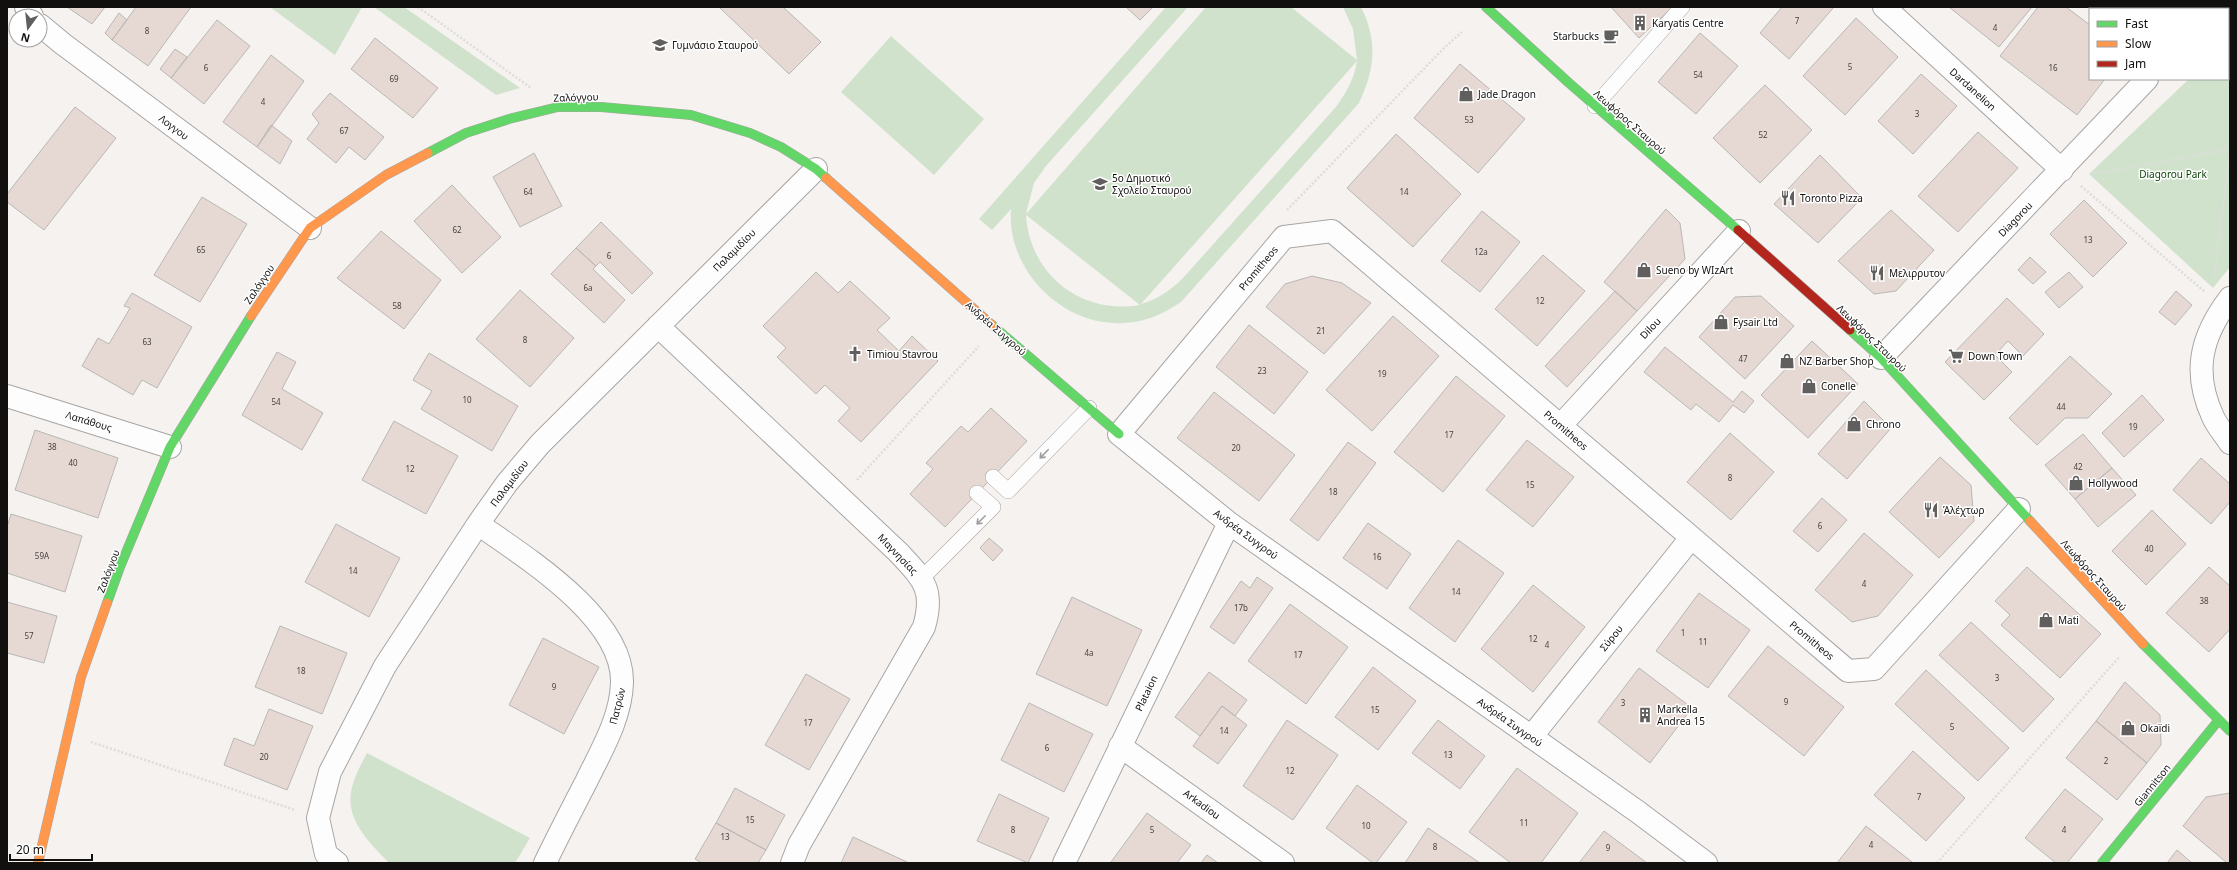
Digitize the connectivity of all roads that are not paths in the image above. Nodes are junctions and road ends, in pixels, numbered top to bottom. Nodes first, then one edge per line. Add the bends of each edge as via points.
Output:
1 (1486, 7) edge
2 (1682, 7) edge
3 (1884, 7) edge
4 (2215, 7) edge
5 (2212, 8) edge
6 (48, 32) edge
7 (2146, 80) edge
8 (1596, 106) junction
9 (816, 168) junction
10 (2062, 170) junction
11 (310, 228) junction
12 (1739, 231) junction
13 (2219, 305) edge
14 (658, 326) junction
15 (1880, 358) junction
16 (7, 396) edge
17 (1089, 408) junction
18 (1561, 424) junction
19 (1119, 434) junction
20 (2230, 443) edge
21 (170, 447) junction
22 (993, 477) dead end
23 (977, 493) dead end
24 (2019, 510) junction
25 (1229, 523) junction
26 (478, 524) junction
27 (1691, 538) junction
28 (921, 579) junction
29 (2218, 721) junction
30 (2230, 731) edge
31 (1531, 737) junction
32 (1120, 746) junction
33 (38, 863) edge
34 (337, 863) edge
35 (545, 863) edge
36 (792, 863) edge
37 (1064, 863) edge
38 (1283, 863) edge
39 (1706, 863) edge
40 (2102, 863) edge

1 - 8 street, Λεωφόρος Σταυρού
2 - 8 lane
3 - 10 street, Dardanelion
4 - 5 street
6 - 11 street, Λογγου
7 - 10 street, Diagorou
8 - 12 street, Λεωφόρος Σταυρού
9 - 11 street, Ζαλόγγου via 750,133 691,115 601,107 558,107 491,125 427,152 386,175
9 - 14 street, Παλαμιδίου
9 - 17 street, Ανδρέα Συγγρού
10 - 15 street, Diagorou
11 - 21 street, Ζαλόγγου via 255,309
12 - 15 street, Λεωφόρος Σταυρού
12 - 18 street, Dilou
13 - 20 street via 2202,351 2202,381 2213,418
14 - 26 street, Παλαμιδίου via 540,444 507,483
14 - 28 street, Μαγνησίας via 898,552
15 - 24 street, Λεωφόρος Σταυρού
16 - 21 street, Λαπάθους
17 - 19 street, Ανδρέα Συγγρού
17 -> 22 lane via 1008,491
18 - 19 street, Promitheos via 1332,231 1284,237
18 - 27 street, Promitheos
19 - 25 street, Ανδρέα Συγγρού
21 - 33 street, Ζαλόγγου via 110,596 81,677
23 -> 28 lane via 993,507
24 - 27 street, Promitheos via 1874,669 1848,671
24 - 29 street, Λεωφόρος Σταυρού via 2136,637
25 - 31 street, Ανδρέα Συγγρού
25 - 32 street, Plataion
26 - 34 street, Παλαμιδίου via 385,666 330,772 318,818 326,854
26 - 35 street, Πατρών via 549,574 589,611 615,648 620,666 622,683 608,739
27 - 31 street, Σύρου
28 - 36 street, Μαγνησίας via 928,592 929,610 924,627 807,832
29 - 30 street, Λεωφόρος Σταυρού
29 - 40 street, Giannitson
31 - 39 street, Ανδρέα Συγγρού
32 - 37 street, Plataion
32 - 38 street, Arkadiou

